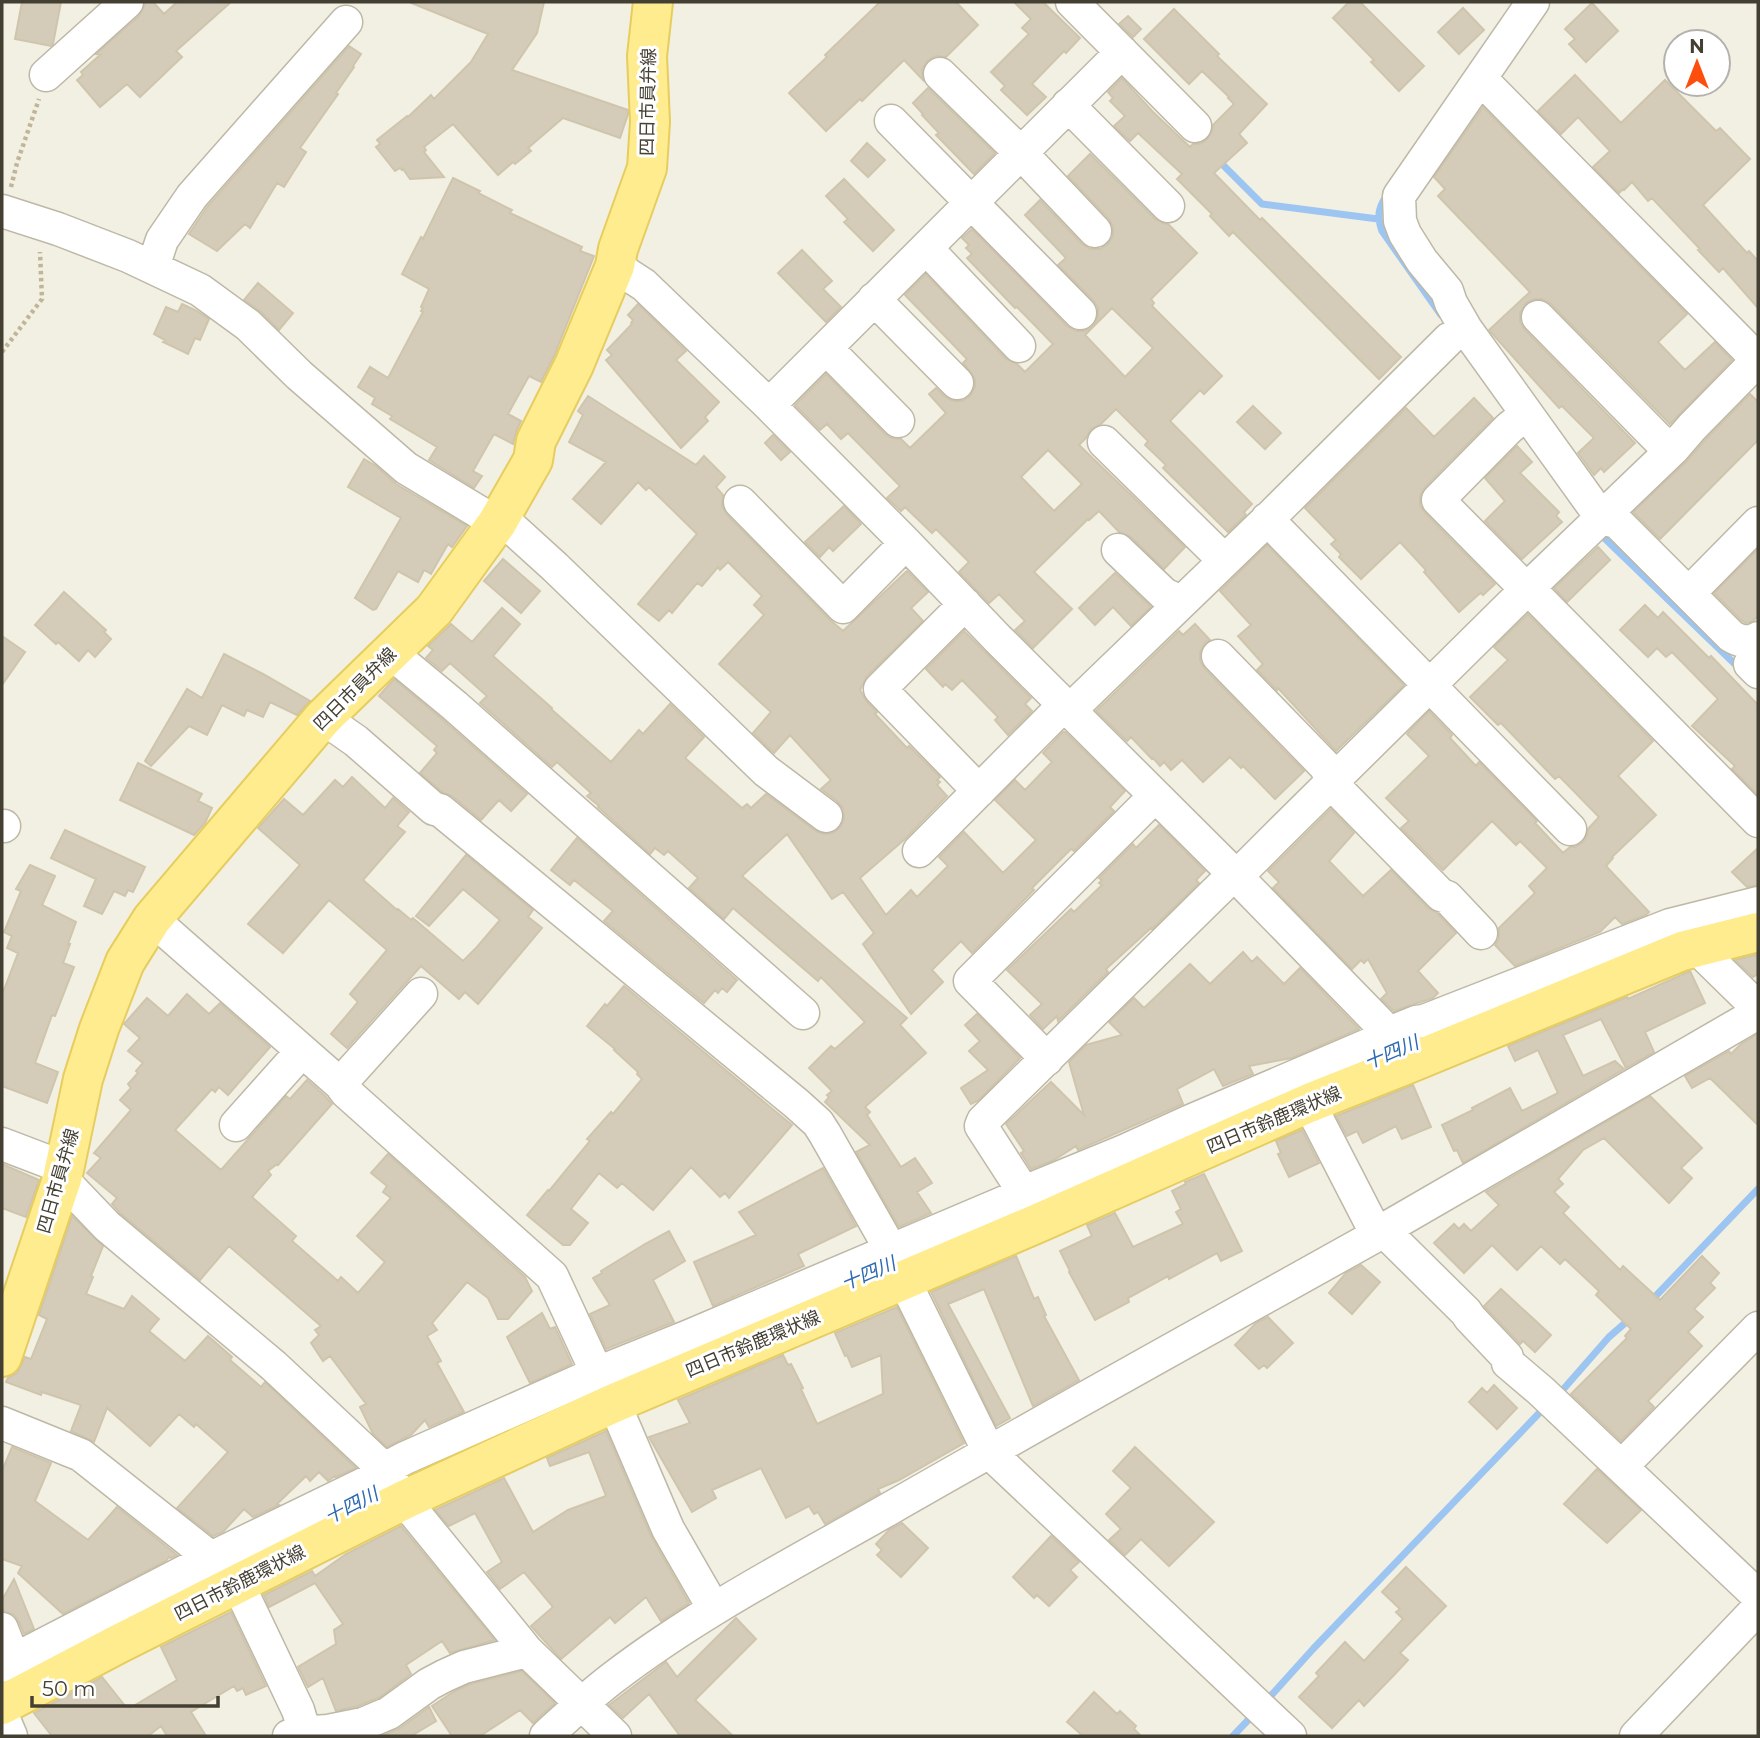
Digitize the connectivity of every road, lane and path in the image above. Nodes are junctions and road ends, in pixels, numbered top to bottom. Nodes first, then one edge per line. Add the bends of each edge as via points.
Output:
1 (127, 2) edge
2 (653, 2) edge
3 (1072, 2) edge
4 (1534, 2) edge
5 (345, 22) dead end
6 (1116, 57) junction
7 (940, 74) dead end
8 (46, 75) joint
9 (1480, 79) junction
10 (1068, 105) junction
11 (891, 121) dead end
12 (1195, 125) dead end
13 (1021, 153) junction
14 (972, 202) junction
15 (1168, 206) dead end
16 (3, 211) edge
17 (38, 222) junction
18 (1095, 230) dead end
19 (926, 248) junction
20 (615, 266) junction
21 (153, 267) junction
22 (874, 299) junction
23 (1080, 313) dead end
24 (1538, 317) dead end
25 (1449, 339) dead end
26 (1019, 346) dead end
27 (826, 348) junction
28 (2, 352) edge
29 (1755, 368) edge
30 (957, 383) dead end
31 (769, 405) junction
32 (1520, 419) junction
33 (898, 421) dead end
34 (1104, 442) dead end
35 (1674, 449) junction
36 (740, 502) dead end
37 (1267, 519) junction
38 (498, 520) junction
39 (1595, 523) junction
40 (1758, 523) edge
41 (906, 543) junction
42 (1118, 550) dead end
43 (1224, 560) junction
44 (1528, 588) junction
45 (1689, 593) junction
46 (1181, 602) junction
47 (965, 604) junction
48 (391, 653) junction
49 (1218, 656) dead end
50 (1756, 658) edge
51 (1429, 686) junction
52 (1066, 708) junction
53 (323, 718) junction
54 (1332, 782) junction
55 (979, 791) junction
56 (1155, 796) junction
57 (826, 816) dead end
58 (1758, 821) edge
59 (1570, 829) dead end
60 (919, 851) dead end
61 (1234, 874) junction
62 (1758, 903) edge
63 (152, 919) junction
64 (1758, 932) edge
65 (1480, 933) dead end
66 (1703, 945) junction
67 (421, 994) dead end
68 (1758, 1011) edge
69 (803, 1013) dead end
70 (1397, 1049) junction
71 (302, 1051) junction
72 (1047, 1059) junction
73 (340, 1084) junction
74 (1310, 1103) junction
75 (236, 1125) dead end
76 (2, 1144) edge
77 (63, 1174) junction
78 (1031, 1207) junction
79 (1380, 1233) junction
80 (897, 1265) junction
81 (1758, 1328) edge
82 (5, 1334) edge
83 (605, 1388) junction
84 (2, 1423) edge
85 (989, 1452) junction
86 (1622, 1466) junction
87 (394, 1484) junction
88 (223, 1575) junction
89 (1758, 1596) edge
90 (1758, 1608) edge
91 (714, 1609) junction
92 (2, 1629) edge
93 (527, 1651) junction
94 (8, 1663) edge
95 (581, 1704) junction
96 (4, 1712) edge
97 (297, 1733) edge
98 (546, 1736) edge
99 (615, 1736) edge
100 (1290, 1736) edge
101 (1636, 1736) edge

1 - 8 street
2 - 20 main road, 四日市員弁線 via 647,168
3 - 6 street
4 - 9 street
5 - 21 street via 192,196 162,240
6 - 10 street
6 - 12 street
7 - 13 street
8 - 16 path
9 - 29 street
9 - 32 street via 1399,196 1399,221 1413,248 1447,291
10 - 13 street
10 - 15 street
11 - 14 street
13 - 14 street
13 - 18 street
14 - 19 street
14 - 23 street
16 - 17 street
17 - 21 street
17 - 28 path via 42,299
19 - 22 street
19 - 26 street
20 - 31 street via 645,285
20 - 38 main road, 四日市員弁線 via 537,441 533,460
21 - 38 street via 200,290 248,325 406,468
22 - 27 street
22 - 30 street
24 - 35 street via 1658,439
25 - 37 street
27 - 31 street
27 - 33 street
29 - 35 street
31 - 41 street
32 - 39 street
32 - 44 street via 1438,499
34 - 43 street
35 - 39 street
36 - 41 street via 843,607
37 - 43 street
37 - 51 street
38 - 48 main road, 四日市員弁線 via 434,610
38 - 57 street via 555,567 766,771
39 - 44 street
39 - 45 street via 1618,523
40 - 45 street
41 - 47 street
42 - 46 street via 1164,594
43 - 46 street
44 - 51 street
44 - 58 street
45 - 50 street via 1731,636 1746,641
46 - 52 street
47 - 52 street
47 - 55 street via 880,689
48 - 53 main road, 四日市員弁線
48 - 69 street
49 - 54 street via 1325,766
51 - 54 street
51 - 59 street
52 - 55 street
52 - 56 street
53 - 63 main road, 四日市員弁線
53 - 80 street via 818,1123
54 - 61 street
54 - 65 street
55 - 60 street
56 - 61 street
56 - 72 street via 970,981
61 - 70 street
61 - 72 street
62 - 70 street via 1670,925
63 - 71 street
63 - 77 main road, 四日市員弁線 via 125,962 99,1029
64 - 66 main road, 四日市鈴鹿環状線
66 - 68 street via 1706,957
66 - 70 main road, 四日市鈴鹿環状線
67 - 73 street
68 - 79 street
70 - 74 main road, 四日市鈴鹿環状線
70 - 78 street via 1382,1039 1188,1122 1124,1151
71 - 73 street
71 - 75 street
72 - 78 street via 981,1126
73 - 83 street via 552,1276
74 - 78 main road, 四日市鈴鹿環状線
74 - 79 street
76 - 77 street
77 - 82 main road, 四日市員弁線
77 - 87 street via 107,1226 274,1366
78 - 80 main road, 四日市鈴鹿環状線
79 - 85 street
79 - 86 street via 1466,1312 1508,1363
80 - 83 main road, 四日市鈴鹿環状線
80 - 85 street
81 - 86 street
83 - 87 main road, 四日市鈴鹿環状線
83 - 91 street via 668,1529
84 - 88 street via 81,1455
85 - 91 street
85 - 100 street
86 - 89 street
87 - 88 main road, 四日市鈴鹿環状線
87 - 93 street
88 - 94 street
88 - 96 main road, 四日市鈴鹿環状線
88 - 97 street via 298,1710
90 - 101 street
91 - 95 street
92 - 94 street
93 - 95 street
93 - 97 street via 464,1667 363,1724
95 - 98 street
95 - 99 street

